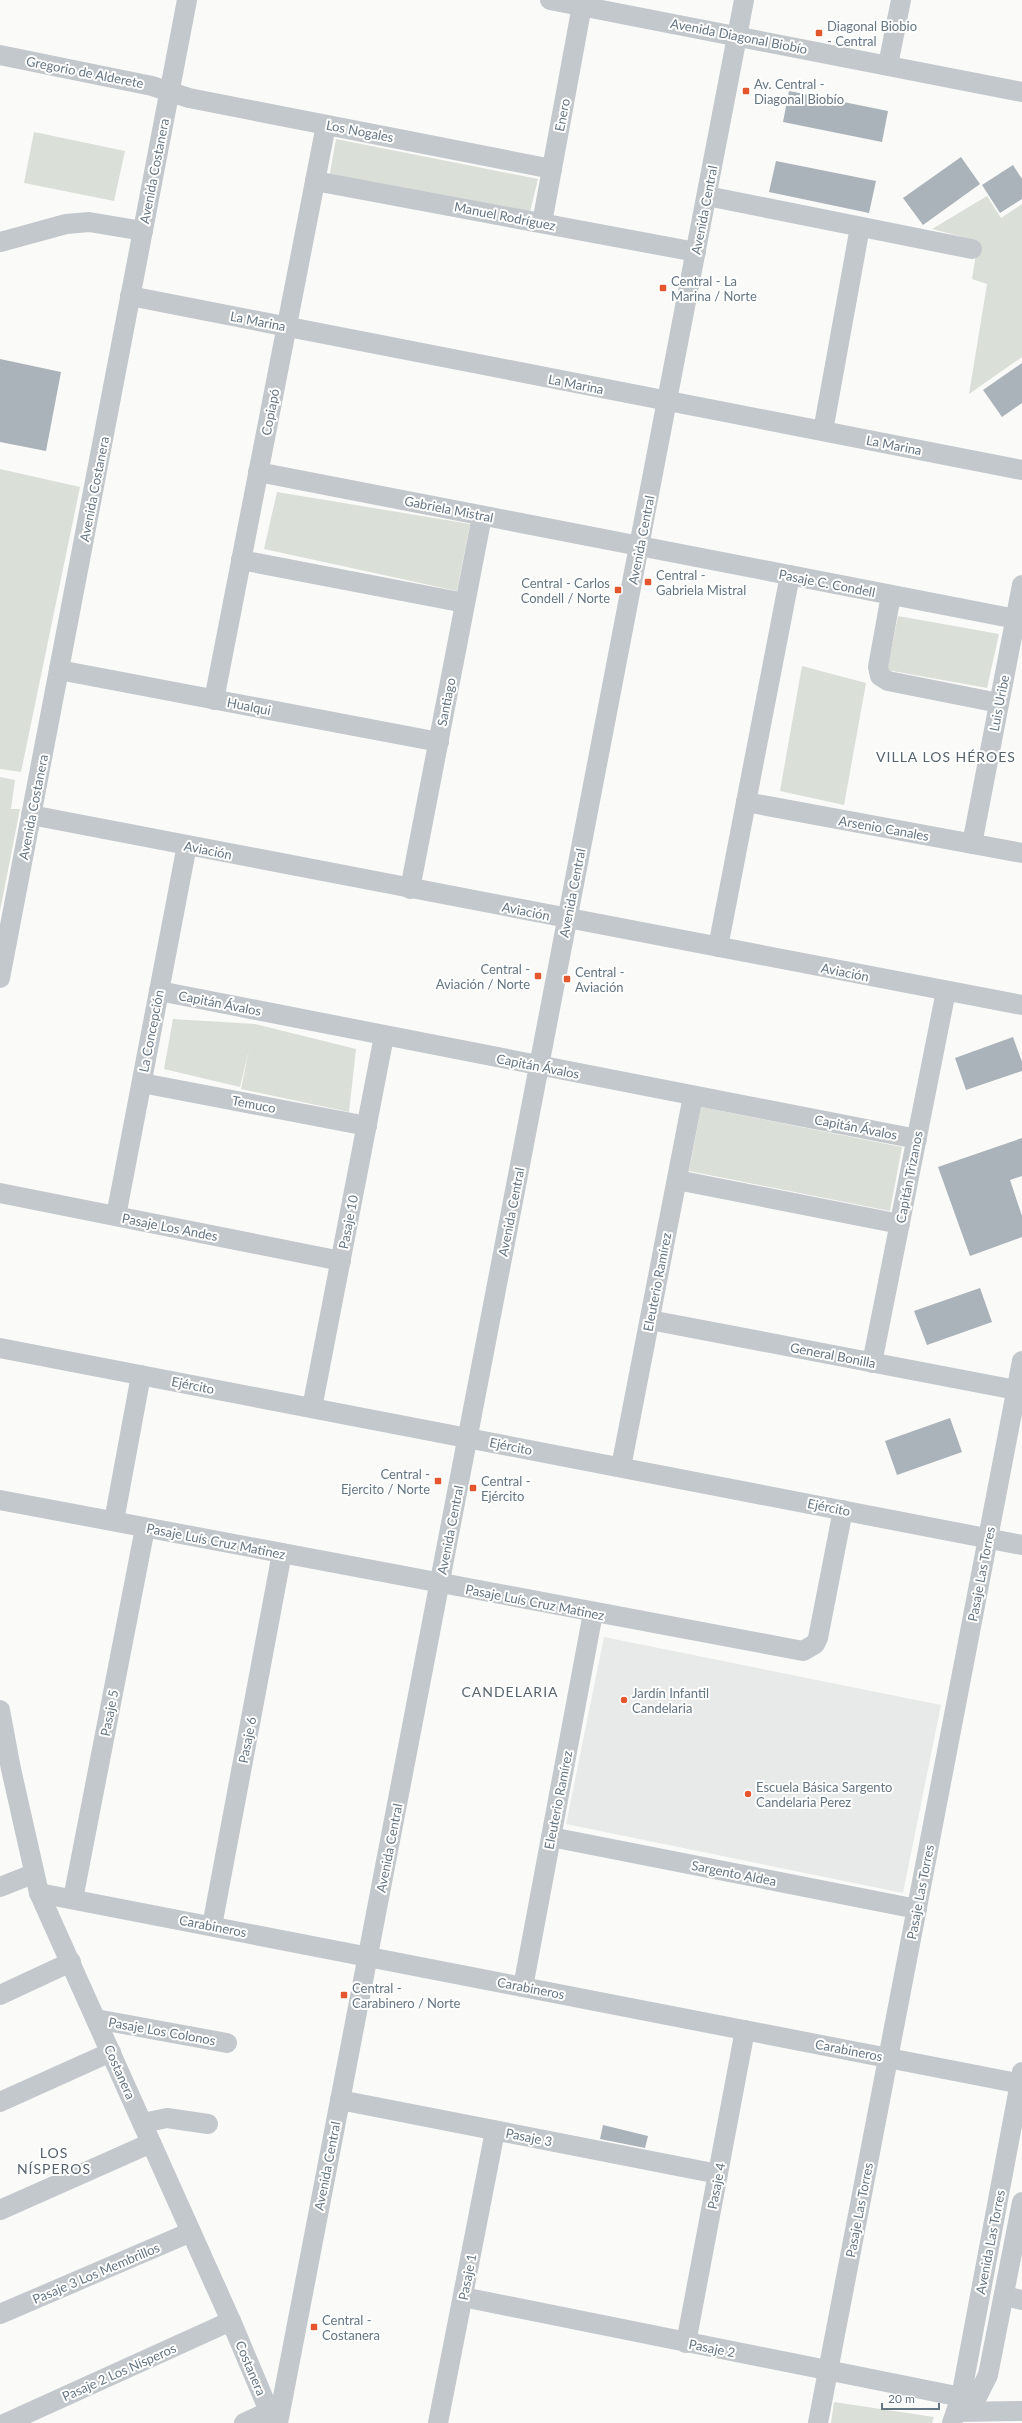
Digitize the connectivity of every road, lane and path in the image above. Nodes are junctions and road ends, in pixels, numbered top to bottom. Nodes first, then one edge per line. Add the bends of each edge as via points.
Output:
1 (187, 0) edge
2 (550, 0) edge
3 (744, 0) edge
4 (901, 0) edge
5 (582, 3) edge
6 (737, 36) junction
7 (0, 55) edge
8 (888, 65) junction
9 (170, 91) junction
10 (1022, 92) edge
11 (326, 125) junction
12 (552, 169) junction
13 (315, 180) junction
14 (707, 196) junction
15 (542, 223) junction
16 (860, 227) junction
17 (143, 231) junction
18 (0, 242) edge
19 (972, 249) dead end
20 (696, 252) junction
21 (130, 296) junction
22 (287, 327) junction
23 (667, 401) junction
24 (823, 431) junction
25 (1022, 470) edge
26 (258, 472) junction
27 (482, 516) junction
28 (640, 546) junction
29 (241, 560) junction
30 (790, 575) junction
31 (1022, 585) edge
32 (891, 595) junction
33 (466, 603) junction
34 (1016, 619) junction
35 (59, 670) junction
36 (214, 700) junction
37 (999, 703) junction
38 (438, 742) junction
39 (746, 802) junction
40 (31, 815) junction
41 (972, 844) junction
42 (187, 845) junction
43 (1022, 853) edge
44 (410, 889) junction
45 (568, 919) junction
46 (718, 947) junction
47 (0, 978) edge
48 (159, 991) junction
49 (946, 991) junction
50 (1022, 1006) edge
51 (384, 1036) junction
52 (539, 1066) junction
53 (142, 1083) junction
54 (694, 1096) junction
55 (367, 1126) junction
56 (917, 1139) junction
57 (677, 1180) junction
58 (0, 1193) edge
59 (116, 1216) junction
60 (900, 1224) junction
61 (341, 1261) junction
62 (650, 1320) junction
63 (0, 1348) edge
64 (1022, 1361) edge
65 (872, 1363) junction
66 (141, 1375) junction
67 (1016, 1390) junction
68 (312, 1408) junction
69 (468, 1438) junction
70 (621, 1467) junction
71 (0, 1500) edge
72 (843, 1510) junction
73 (114, 1521) junction
74 (146, 1528) junction
75 (988, 1538) junction
76 (1022, 1545) edge
77 (282, 1554) junction
78 (440, 1583) junction
79 (593, 1613) junction
80 (0, 1710) edge
81 (5, 1772) edge
82 (551, 1837) junction
83 (33, 1874) junction
84 (0, 1888) edge
85 (39, 1893) junction
86 (73, 1899) junction
87 (916, 1909) junction
88 (212, 1926) junction
89 (368, 1956) junction
90 (71, 1962) junction
91 (523, 1987) junction
92 (0, 1995) edge
93 (96, 2019) junction
94 (745, 2030) junction
95 (227, 2043) dead end
96 (111, 2052) junction
97 (888, 2057) junction
98 (1021, 2079) edge
99 (340, 2100) junction
100 (0, 2102) edge
101 (143, 2123) junction
102 (208, 2124) dead end
103 (495, 2131) junction
104 (151, 2142) junction
105 (718, 2174) junction
106 (1022, 2202) edge
107 (0, 2210) edge
108 (191, 2232) junction
109 (463, 2297) junction
110 (1013, 2298) edge
111 (0, 2314) edge
112 (231, 2321) junction
113 (686, 2343) junction
114 (828, 2371) junction
115 (957, 2411) edge
116 (1022, 2411) edge
117 (274, 2419) edge
118 (6, 2423) edge
119 (244, 2423) edge
120 (438, 2423) edge
121 (818, 2423) edge

1 - 9 street, Avenida Costanera
2 - 5 street, Avenida Diagonal Biobío
3 - 6 street, Avenida Central
4 - 8 street
5 - 6 street, Avenida Diagonal Biobío
5 - 12 street, Enero
6 - 8 street, Avenida Diagonal Biobío
6 - 14 street, Avenida Central
7 - 9 street, Gregorio de Alderete
8 - 10 street, Avenida Diagonal Biobío
9 - 11 street, Los Nogales via 189,98
9 - 17 street, Avenida Costanera
11 - 12 street, Los Nogales
11 - 13 street, Copiapó
12 - 15 street, Enero
13 - 15 street, Manuel Rodríguez
13 - 22 street, Copiapó
14 - 16 street
14 - 20 street, Avenida Central
15 - 20 street, Manuel Rodríguez
16 - 19 street
16 - 24 street
17 - 18 street via 89,222 66,224
17 - 21 street, Avenida Costanera
20 - 23 street, Avenida Central
21 - 22 street, La Marina
21 - 35 street, Avenida Costanera
22 - 23 street, La Marina
22 - 26 street, Copiapó
23 - 24 street, La Marina
23 - 28 street, Avenida Central
24 - 25 street, La Marina
26 - 27 street, Gabriela Mistral
26 - 29 street, Copiapó
27 - 28 street, Gabriela Mistral
27 - 33 street, Santiago
28 - 30 street, Pasaje C. Condell
28 - 45 street, Avenida Central
29 - 33 street
29 - 36 street, Copiapó
30 - 32 street, Pasaje C. Condell
30 - 39 street
31 - 34 street, Luis Uribe
32 - 34 street, Pasaje C. Condell
32 - 37 street via 878,667 883,679
33 - 38 street, Santiago
34 - 37 street, Luis Uribe
35 - 36 street, Hualqui
35 - 40 street, Avenida Costanera
36 - 38 street, Hualqui
37 - 41 street, Luis Uribe
38 - 44 street, Santiago
39 - 41 street, Arsenio Canales
39 - 46 street
40 - 42 street, Aviación
40 - 47 street, Avenida Costanera
41 - 43 street, Arsenio Canales
42 - 44 street, Aviación
42 - 48 street, La Concepción
44 - 45 street, Aviación
45 - 46 street, Aviación
45 - 52 street, Avenida Central
46 - 49 street, Aviación
48 - 51 street, Capitán Ávalos
48 - 53 street, La Concepción
49 - 50 street, Aviación
49 - 56 street, Capitán Trizanos
51 - 52 street, Capitán Ávalos
51 - 55 street, Pasaje 10
52 - 54 street, Capitán Ávalos
52 - 69 street, Avenida Central
53 - 55 street, Temuco
53 - 59 street, La Concepción
54 - 56 street, Capitán Ávalos
54 - 57 street, Eleuterio Ramírez
55 - 61 street, Pasaje 10
56 - 60 street, Capitán Trizanos
57 - 60 street
57 - 62 street, Eleuterio Ramírez
58 - 59 street, Pasaje Los Andes
59 - 61 street, Pasaje Los Andes
60 - 65 street, Capitán Trizanos
61 - 68 street, Pasaje 10
62 - 65 street, General Bonilla
62 - 70 street, Eleuterio Ramírez
63 - 66 street, Ejército
64 - 67 street, Pasaje Las Torres
65 - 67 street, General Bonilla
66 - 68 street, Ejército
66 - 73 street
67 - 75 street, Pasaje Las Torres
68 - 69 street, Ejército
69 - 70 street, Ejército
69 - 78 street, Avenida Central
70 - 72 street, Ejército
71 - 73 street, Pasaje Luís Cruz Matinez
72 - 75 street, Ejército
72 - 79 street, Pasaje Luís Cruz Matinez via 818,1638 810,1649 796,1651
73 - 74 street, Pasaje Luís Cruz Matinez
74 - 77 street, Pasaje Luís Cruz Matinez
74 - 86 street, Pasaje 5
75 - 76 street, Ejército
75 - 87 street, Pasaje Las Torres
77 - 78 street, Pasaje Luís Cruz Matinez
77 - 88 street, Pasaje 6
78 - 79 street, Pasaje Luís Cruz Matinez
78 - 89 street, Avenida Central
79 - 82 street, Eleuterio Ramírez
80 - 81 street, Costanera
81 - 83 street, Costanera
82 - 87 street, Sargento Aldea
82 - 91 street, Eleuterio Ramírez
83 - 84 street
83 - 85 street, Costanera
85 - 86 street, Carabineros
85 - 90 street, Costanera
86 - 88 street, Carabineros
87 - 97 street, Pasaje Las Torres
88 - 89 street, Carabineros
89 - 91 street, Carabineros
89 - 99 street, Avenida Central
90 - 92 street
90 - 93 street, Costanera
91 - 94 street, Carabineros
93 - 95 street, Pasaje Los Colonos
93 - 96 street, Costanera
94 - 97 street, Carabineros
94 - 105 street, Pasaje 4
96 - 100 street
96 - 101 street, Costanera
97 - 98 street, Carabineros
97 - 114 street, Pasaje Las Torres
98 - 115 street, Avenida Las Torres
99 - 103 street, Pasaje 3
99 - 117 street, Avenida Central
101 - 102 street via 167,2118
101 - 104 street, Costanera
103 - 105 street, Pasaje 3
103 - 109 street, Pasaje 1
104 - 107 street
104 - 108 street, Costanera
105 - 113 street, Pasaje 4
106 - 110 street, Avenida Las Torres
108 - 111 street, Pasaje 3 Los Membrillos
108 - 112 street, Costanera
109 - 113 street, Pasaje 2
109 - 120 street, Pasaje 1
110 - 115 street, Avenida Las Torres via 985,2384 971,2403
112 - 117 street, Costanera
112 - 118 street, Pasaje 2 Los Nísperos
113 - 114 street, Pasaje 2
114 - 115 street, Pasaje 2
114 - 121 street, Pasaje Las Torres
115 - 116 street, Pasaje 2
117 - 119 street

